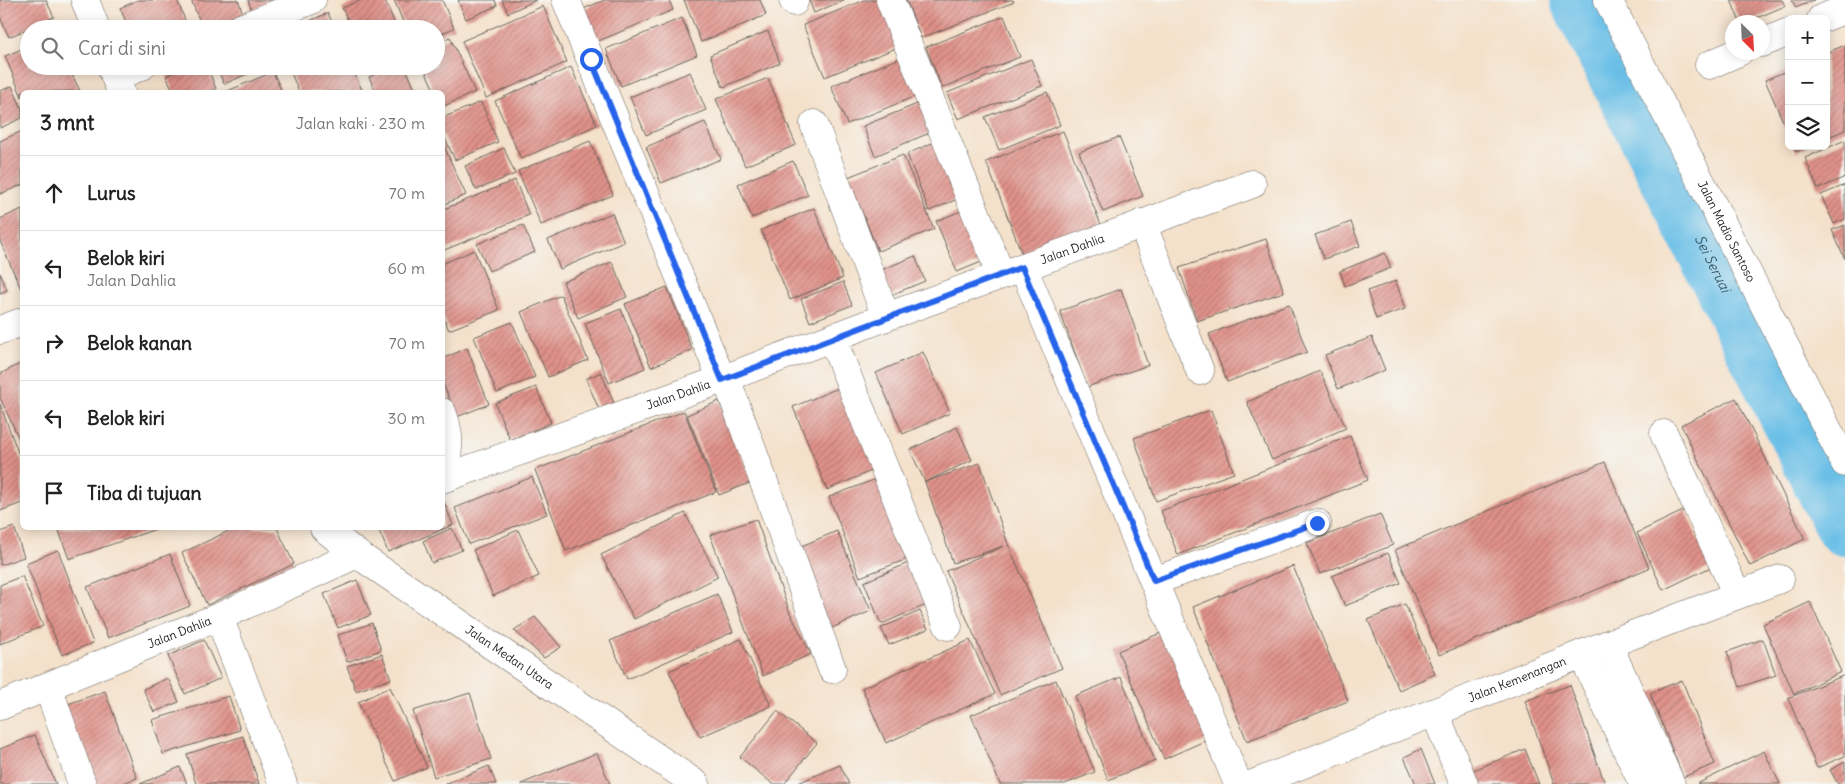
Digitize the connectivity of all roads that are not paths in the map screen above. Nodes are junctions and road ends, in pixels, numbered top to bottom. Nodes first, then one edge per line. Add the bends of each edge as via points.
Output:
1 (85, 0) edge
2 (312, 0) edge
3 (566, 0) edge
4 (890, 0) edge
5 (1608, 0) edge
6 (1845, 9) edge
7 (1830, 15) edge
8 (93, 20) edge
9 (261, 20) edge
10 (1785, 34) edge
11 (1770, 40) edge
12 (1725, 58) edge
13 (1709, 65) dead end
14 (814, 124) dead end
15 (1252, 184) dead end
16 (1142, 223) junction
17 (1012, 271) junction
18 (886, 317) junction
19 (20, 323) edge
20 (0, 330) edge
21 (832, 338) junction
22 (1200, 371) dead end
23 (724, 379) junction
24 (445, 420) edge
25 (1664, 434) dead end
26 (1845, 463) edge
27 (445, 468) edge
28 (445, 477) edge
29 (1317, 523) dead end
30 (326, 530) edge
31 (356, 554) junction
32 (1780, 579) dead end
33 (1154, 581) junction
34 (1737, 595) junction
35 (220, 617) junction
36 (948, 626) dead end
37 (1608, 644) junction
38 (1582, 654) junction
39 (832, 670) dead end
40 (48, 687) junction
41 (0, 706) edge
42 (1435, 713) junction
43 (82, 784) edge
44 (283, 784) edge
45 (696, 784) edge
46 (1238, 784) edge
47 (1254, 784) edge
48 (1464, 784) edge
49 (1643, 784) edge
50 (1671, 784) edge

1 - 8 street
2 - 9 street
3 - 23 street
4 - 17 street
5 - 26 street, Jalan Madio Santoso
6 - 7 street
10 - 11 street
12 - 13 street
14 - 18 street
15 - 16 street, Jalan Dahlia
16 - 17 street, Jalan Dahlia
16 - 22 street
17 - 18 street, Jalan Dahlia
17 - 33 street
18 - 21 street, Jalan Dahlia
19 - 20 street
21 - 23 street, Jalan Dahlia
21 - 36 street
23 - 28 street, Jalan Dahlia
23 - 39 street
24 - 27 street via 449,449
25 - 34 street
29 - 33 street
30 - 31 street, Jalan Medan Utara
31 - 35 street, Jalan Dahlia
31 - 45 street, Jalan Medan Utara
32 - 34 street, Jalan Kemenangan
33 - 46 street
34 - 37 street, Jalan Kemenangan
35 - 40 street, Jalan Dahlia
35 - 44 street
37 - 38 street, Jalan Kemenangan
37 - 50 street
38 - 42 street, Jalan Kemenangan
38 - 49 street
40 - 41 street, Jalan Dahlia
40 - 43 street
42 - 47 street, Jalan Kemenangan
42 - 48 street

